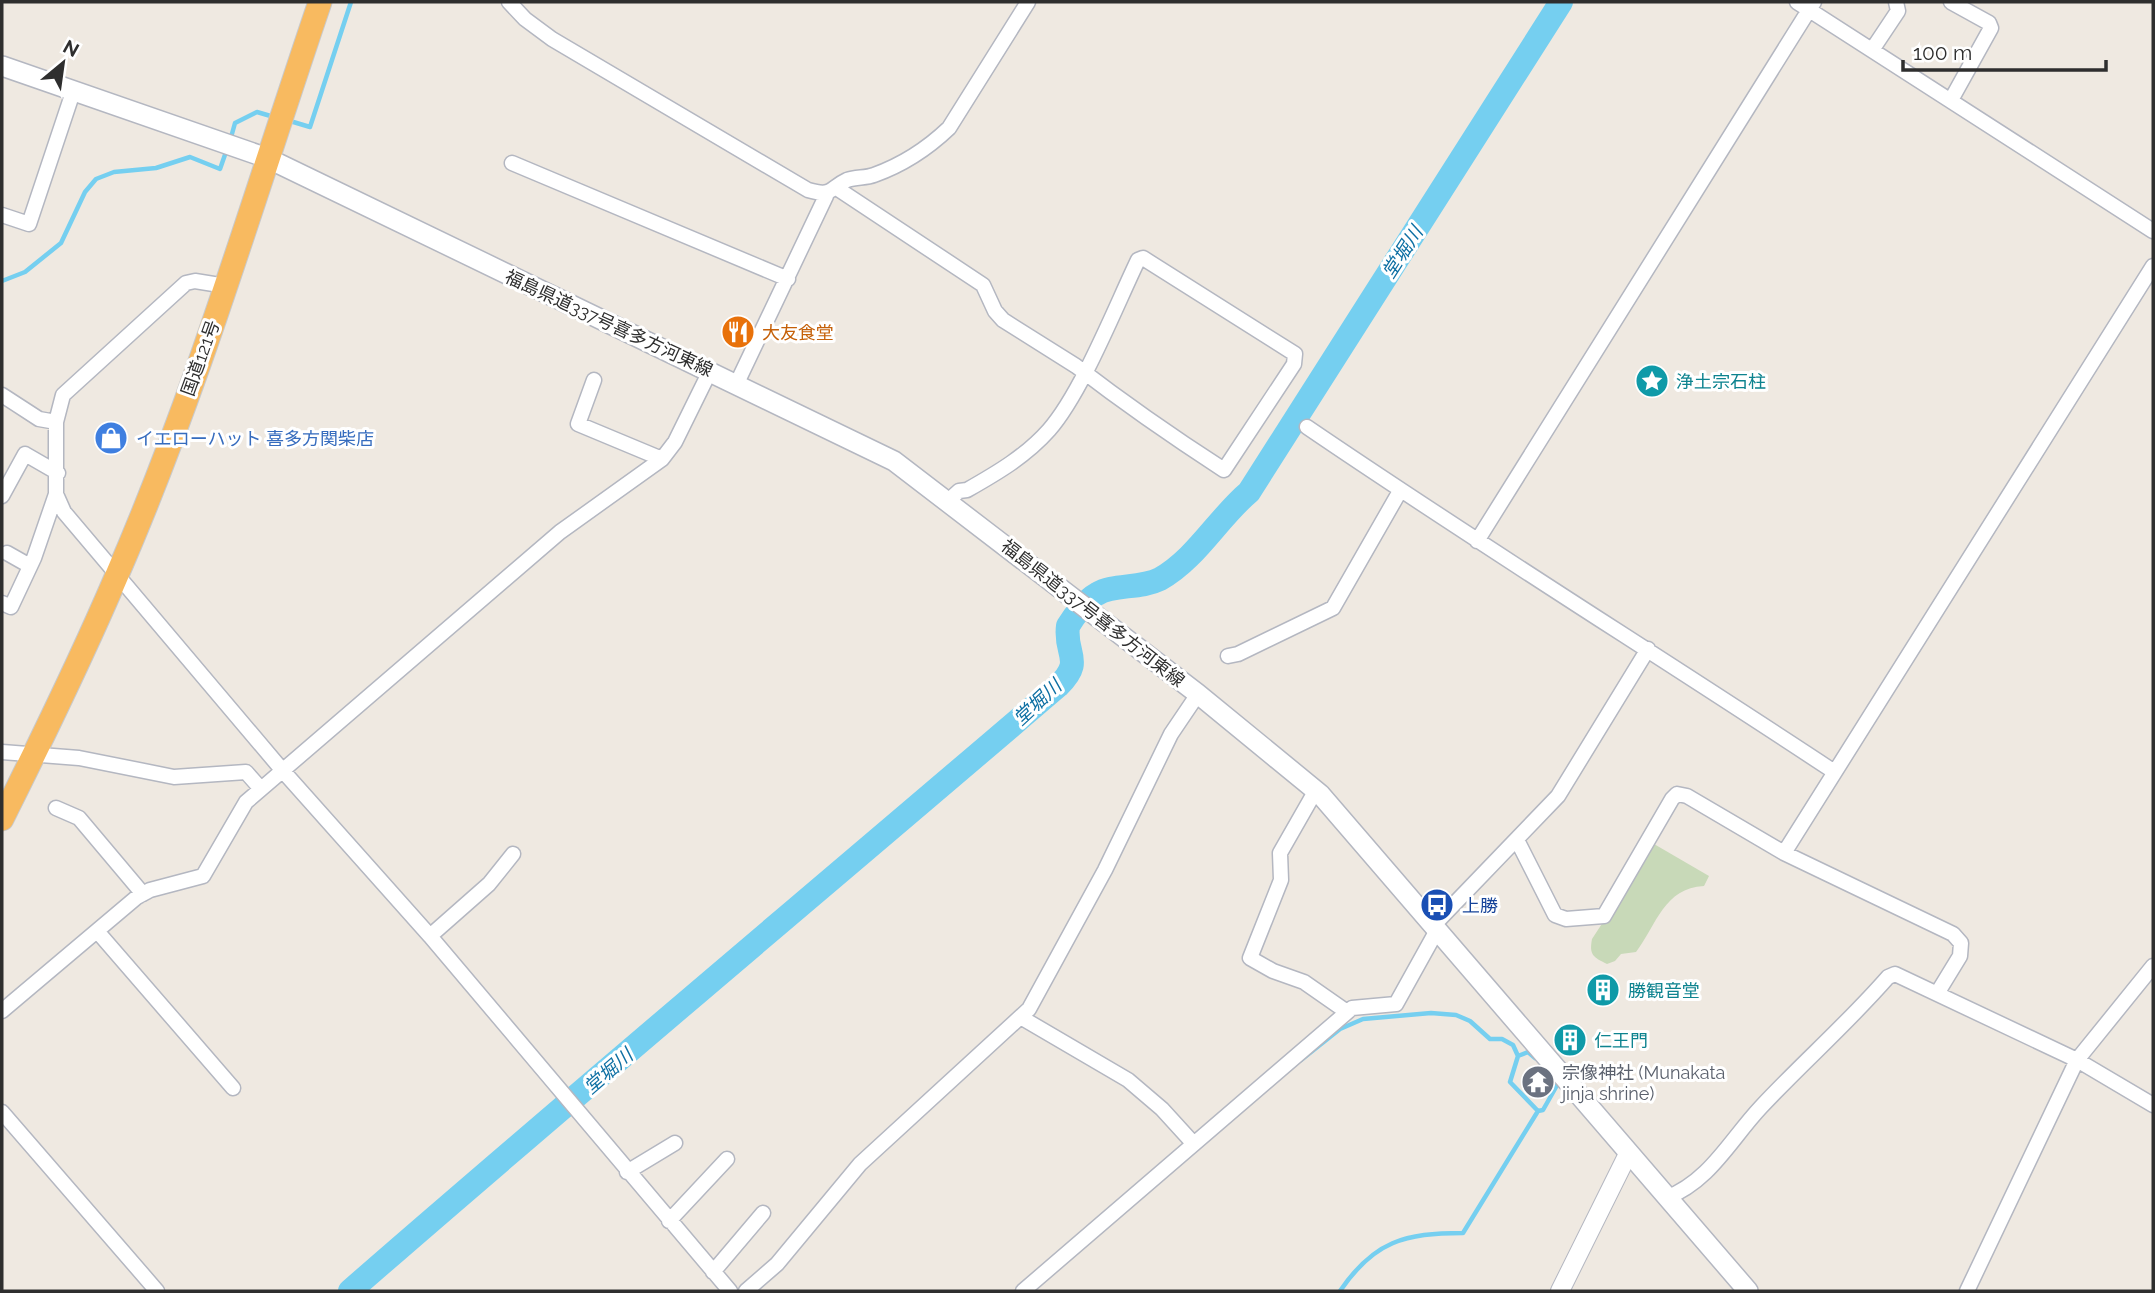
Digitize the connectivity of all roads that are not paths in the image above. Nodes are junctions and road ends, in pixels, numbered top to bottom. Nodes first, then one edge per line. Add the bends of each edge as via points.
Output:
1 (320, 2) edge
2 (1028, 2) edge
3 (1896, 2) edge
4 (1951, 2) edge
5 (515, 4) edge
6 (1807, 4) edge
7 (1872, 50) junction
8 (2, 66) edge
9 (73, 92) junction
10 (1951, 100) junction
11 (267, 158) junction
12 (512, 163) dead end
13 (831, 192) junction
14 (2, 215) edge
15 (2153, 231) edge
16 (2153, 266) edge
17 (788, 279) junction
18 (226, 286) junction
19 (710, 371) junction
20 (1083, 372) junction
21 (594, 380) dead end
22 (737, 383) junction
23 (2, 396) edge
24 (56, 422) junction
25 (1307, 427) dead end
26 (662, 458) junction
27 (58, 473) junction
28 (1400, 491) junction
29 (56, 494) junction
30 (2, 496) edge
31 (948, 501) junction
32 (1477, 541) junction
33 (7, 553) dead end
34 (30, 566) junction
35 (118, 574) junction
36 (2, 603) edge
37 (1648, 649) junction
38 (1228, 656) dead end
39 (1198, 694) junction
40 (2, 752) edge
41 (35, 753) junction
42 (283, 771) junction
43 (1833, 772) junction
44 (261, 789) junction
45 (1316, 790) junction
46 (56, 808) dead end
47 (2, 819) edge
48 (1517, 840) junction
49 (1784, 853) junction
50 (513, 854) dead end
51 (143, 894) junction
52 (1435, 929) junction
53 (97, 931) junction
54 (430, 936) junction
55 (2153, 966) edge
56 (1938, 992) junction
57 (2, 1011) edge
58 (1347, 1012) junction
59 (1022, 1018) junction
60 (2077, 1060) junction
61 (233, 1088) dead end
62 (2153, 1105) edge
63 (2, 1112) edge
64 (675, 1143) dead end
65 (1193, 1143) junction
66 (1628, 1154) junction
67 (727, 1158) dead end
68 (627, 1172) junction
69 (1666, 1198) junction
70 (763, 1213) dead end
71 (669, 1221) junction
72 (713, 1272) junction
73 (157, 1291) edge
74 (730, 1291) edge
75 (746, 1291) edge
76 (1023, 1291) edge
77 (1560, 1291) edge
78 (1748, 1291) edge
79 (1967, 1291) edge

1 - 11 highway, 国道121号
2 - 13 street via 949,128 911,159 872,176 847,180
3 - 7 street via 1898,12
4 - 10 street via 1991,28
5 - 13 street via 552,39 808,190
6 - 7 street
6 - 32 street
7 - 10 street
8 - 9 main road, 福島県道337号喜多方河東線
9 - 11 main road, 福島県道337号喜多方河東線
9 - 14 street via 29,224
10 - 15 street
11 - 18 highway, 国道121号
11 - 19 main road, 福島県道337号喜多方河東線
12 - 17 street
13 - 17 street
13 - 20 street via 983,285 1003,320
16 - 43 street
17 - 22 street
18 - 24 street via 186,283 63,395
18 - 35 highway, 国道121号
19 - 22 main road, 福島県道337号喜多方河東線
19 - 26 street via 676,442
20 - 20 street via 1143,258 1293,351 1296,358 1224,470 1143,418
20 - 31 street via 1039,440 1010,464
21 - 26 street via 578,424
22 - 31 main road, 福島県道337号喜多方河東線 via 894,461
23 - 24 street via 39,419
24 - 27 street
25 - 28 street
26 - 42 street via 560,532
27 - 29 street
27 - 30 street via 25,454
28 - 32 street
28 - 38 street via 1333,608
29 - 34 street
29 - 35 street via 64,512
31 - 39 main road, 福島県道337号喜多方河東線
32 - 37 street
33 - 34 street
34 - 36 street via 11,607
35 - 41 highway, 国道121号
35 - 42 street
37 - 43 street
37 - 48 street via 1558,796
39 - 45 main road, 福島県道337号喜多方河東線
39 - 59 street via 1171,734 1105,870
40 - 41 street
41 - 44 street via 174,777 246,772
41 - 47 highway, 国道121号
42 - 44 street
42 - 54 street
43 - 49 street
44 - 51 street via 238,810 203,876
45 - 52 main road, 福島県道337号喜多方河東線
45 - 58 street via 1280,853 1281,880 1250,958 1304,982
46 - 51 street via 79,818
48 - 49 street via 1555,915 1566,919 1604,916 1677,794
48 - 52 street
49 - 56 street via 1956,937 1961,956
50 - 54 street via 489,884
51 - 53 street
52 - 58 street via 1396,1004
52 - 66 main road, 福島県道337号喜多方河東線
53 - 57 street
53 - 61 street
54 - 68 street
55 - 60 street
56 - 60 street
56 - 69 street via 1906,977 1888,977 1760,1108 1698,1180
58 - 65 street
59 - 65 street via 1128,1080
59 - 75 street via 876,1148 777,1264
60 - 62 street
60 - 79 street
63 - 73 street
64 - 68 street
65 - 76 street
66 - 69 main road, 福島県道337号喜多方河東線
66 - 77 street
67 - 71 street
68 - 71 street
69 - 78 main road, 福島県道337号喜多方河東線
70 - 72 street
71 - 72 street
72 - 74 street

